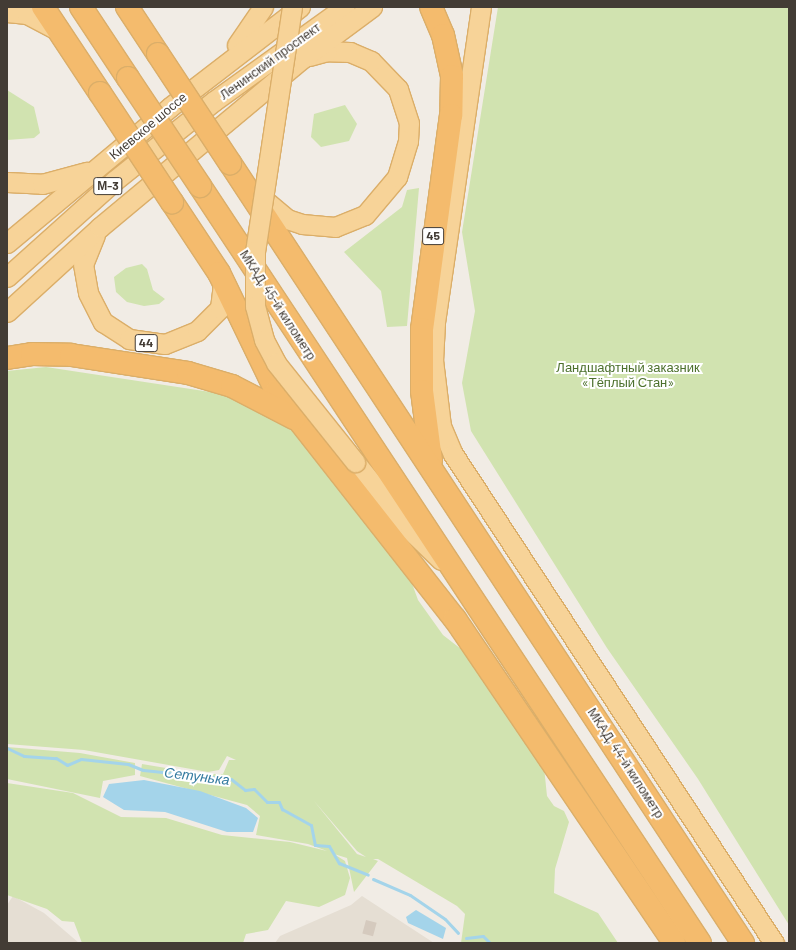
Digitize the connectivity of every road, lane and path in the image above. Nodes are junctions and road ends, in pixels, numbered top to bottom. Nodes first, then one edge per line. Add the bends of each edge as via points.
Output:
1 (42, 7) edge
2 (82, 7) edge
3 (127, 7) edge
4 (136, 7) edge
5 (263, 7) edge
6 (292, 7) edge
7 (300, 7) edge
8 (345, 7) edge
9 (372, 7) edge
10 (431, 7) edge
11 (481, 7) edge
12 (7, 12) edge
13 (59, 31) junction
14 (157, 53) junction
15 (303, 58) junction
16 (216, 71) junction
17 (214, 101) joint
18 (231, 164) junction
19 (95, 170) junction
20 (7, 182) edge
21 (100, 227) junction
22 (7, 244) edge
23 (7, 278) edge
24 (223, 283) junction
25 (7, 312) edge
26 (7, 358) edge
27 (302, 422) junction
28 (432, 468) junction
29 (459, 577) junction
30 (674, 943) edge
31 (700, 943) edge
32 (743, 943) edge
33 (774, 943) edge

1 - 13 highway
2 - 29 highway, МКАД, 45-й километр, bridge
3 - 14 highway
4 - 14 main road
5 - 16 main road via 255,23
6 - 29 main road, bridge via 255,251 255,306 264,340 276,363 410,530
7 - 16 main road, Ленинский проспект
8 - 17 main road, Ленинский проспект
9 - 15 main road
10 - 28 highway, 45 via 443,35 452,76 451,115 422,329 422,391
11 - 33 main road via 436,323 433,360 441,426 453,454
12 - 13 main road via 27,14
13 - 24 highway, bridge
14 - 18 highway, bridge
15 - 18 main road via 327,51 350,52 371,61 398,89 409,123 408,141 397,177 365,215 335,227 313,226 287,219 271,208
15 - 21 main road
16 - 19 main road, Киевское шоссе / М-3
17 - 23 main road, Киевское шоссе / М-3 via 114,181
18 - 28 highway
19 - 20 main road via 42,184
19 - 22 main road, Киевское шоссе / М-3
21 - 24 main road, 44 via 83,264 86,286 103,322 129,339 165,344 197,331 220,308
21 - 25 main road
24 - 27 highway via 262,368
26 - 27 highway via 32,354 71,355 188,373 232,386
27 - 30 highway via 464,632
28 - 32 highway, МКАД, 44-й километр
29 - 31 highway, МКАД, 45-й километр

